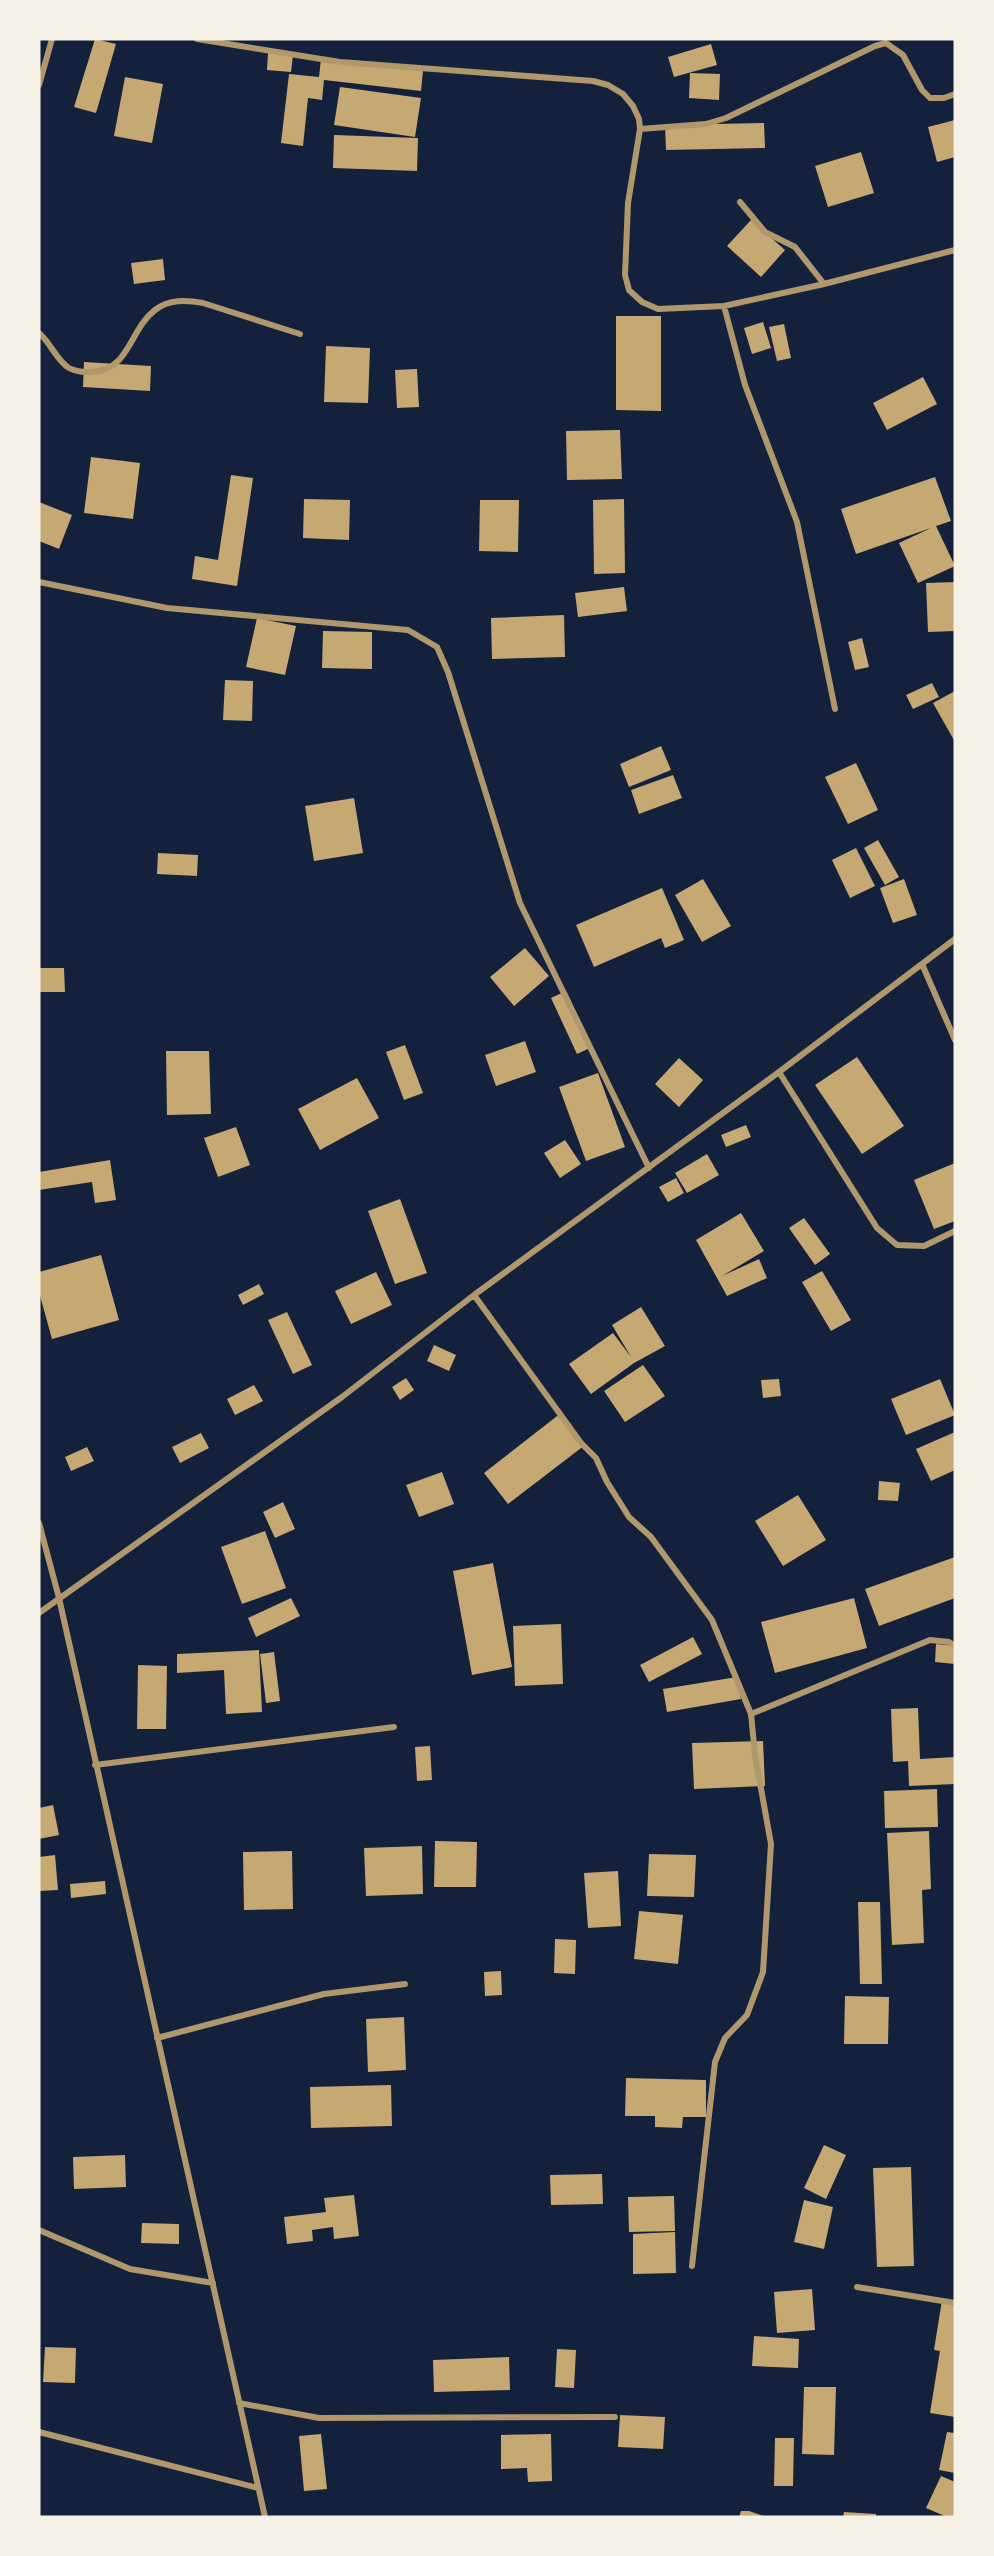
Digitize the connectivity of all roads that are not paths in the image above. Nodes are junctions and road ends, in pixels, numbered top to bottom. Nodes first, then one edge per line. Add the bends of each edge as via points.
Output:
1 (52, 39) edge
2 (197, 39) edge
3 (889, 39) edge
4 (895, 48) junction
5 (39, 85) edge
6 (955, 94) edge
7 (640, 129) junction
8 (740, 202) dead end
9 (955, 250) edge
10 (824, 284) junction
11 (724, 306) junction
12 (39, 333) edge
13 (300, 334) dead end
14 (39, 582) edge
15 (835, 710) dead end
16 (955, 939) edge
17 (922, 964) junction
18 (955, 1040) edge
19 (779, 1072) junction
20 (649, 1168) junction
21 (955, 1232) edge
22 (474, 1295) junction
23 (39, 1523) edge
24 (59, 1598) junction
25 (39, 1613) edge
26 (955, 1646) edge
27 (751, 1714) junction
28 (394, 1727) dead end
29 (95, 1765) junction
30 (405, 1984) dead end
31 (157, 2038) junction
32 (39, 2230) edge
33 (692, 2266) dead end
34 (213, 2283) junction
35 (858, 2286) dead end
36 (955, 2303) edge
37 (239, 2403) junction
38 (615, 2417) dead end
39 (39, 2432) edge
40 (258, 2488) junction
41 (265, 2517) edge

1 - 5 street
2 - 7 street via 340,62 593,81 623,94 633,106
3 - 4 street
4 - 6 street via 930,98
4 - 7 street via 886,43 875,46 726,118 706,124
7 - 11 street via 627,225 625,275 630,290 642,302 658,309
8 - 10 street via 765,232 795,248
9 - 10 street
10 - 11 street
11 - 15 street via 743,376 796,522
12 - 13 street via 68,368 79,372 106,370 117,363 145,319 172,302 203,303
14 - 20 street via 167,608 408,630 436,647 448,672 520,903
16 - 17 street
17 - 18 street
17 - 19 street
19 - 20 street
19 - 21 street via 877,1228 897,1245 924,1246
20 - 22 street
22 - 24 street via 342,1397
22 - 27 street via 581,1443 596,1458 630,1517 651,1537 712,1620
23 - 24 street
24 - 25 street
24 - 29 street
26 - 27 street via 930,1641
27 - 33 street via 771,1844 763,1972 747,2015 725,2038 715,2062
28 - 29 street
29 - 31 street
30 - 31 street via 324,1994
31 - 34 street
32 - 34 street via 130,2269
34 - 37 street
35 - 36 street
37 - 38 street via 319,2418
37 - 40 street
39 - 40 street
40 - 41 street

